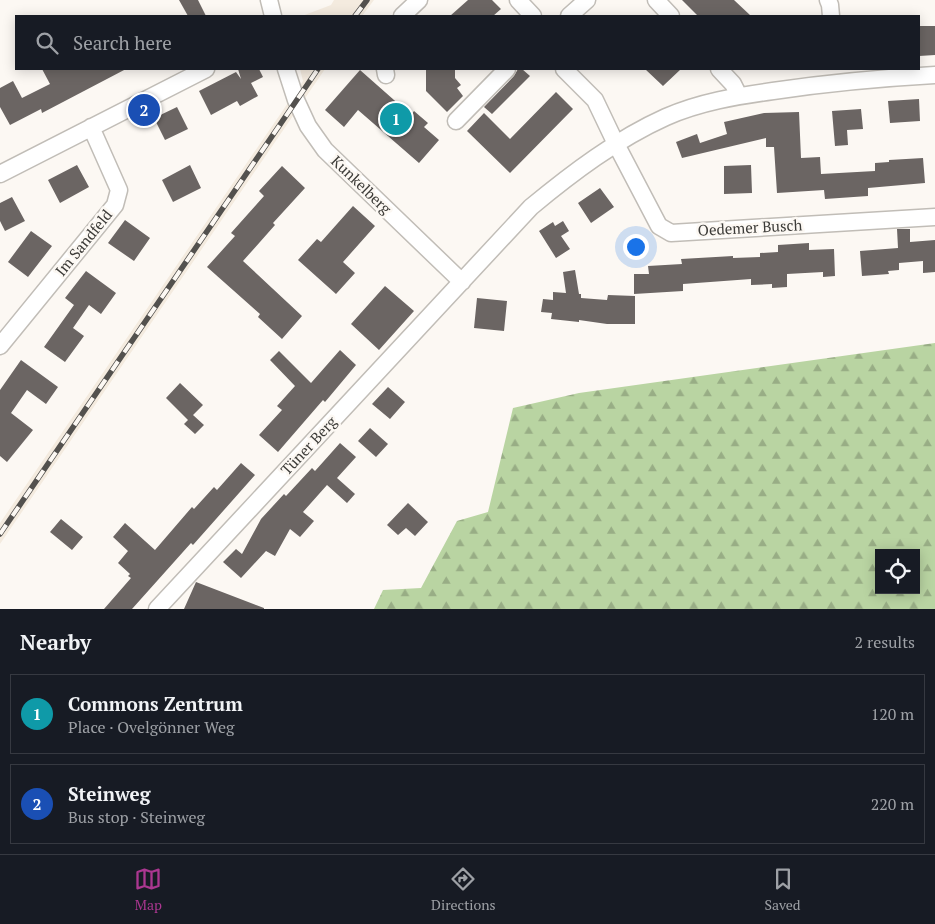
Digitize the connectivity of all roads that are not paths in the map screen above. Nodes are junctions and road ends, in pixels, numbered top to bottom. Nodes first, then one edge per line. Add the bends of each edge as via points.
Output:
1 (269, 0) edge
2 (419, 0) edge
3 (518, 0) edge
4 (587, 0) edge
5 (656, 0) edge
6 (828, 0) edge
7 (273, 15) edge
8 (403, 15) edge
9 (532, 15) edge
10 (571, 15) edge
11 (670, 15) edge
12 (831, 15) edge
13 (204, 70) edge
14 (286, 70) edge
15 (506, 70) edge
16 (565, 70) edge
17 (720, 70) edge
18 (836, 75) edge
19 (935, 75) edge
20 (738, 96) junction
21 (456, 121) dead end
22 (91, 127) junction
23 (616, 144) junction
24 (0, 174) edge
25 (935, 217) edge
26 (462, 282) junction
27 (0, 346) edge
28 (157, 609) edge

1 - 7 street
2 - 8 street
3 - 9 street
4 - 10 street
5 - 11 street
6 - 12 street
13 - 22 street
14 - 26 street, Kunkelberg via 308,126 325,150
15 - 21 street
16 - 23 street, Oedemer Busch via 595,100
17 - 20 street via 733,84
18 - 19 street, Tüner Berg
18 - 20 street, Tüner Berg
20 - 23 street, Tüner Berg via 666,117
22 - 24 street
22 - 27 street, Im Sandfeld via 119,190 115,206
23 - 25 street, Oedemer Busch via 659,226 671,233
23 - 26 street, Tüner Berg via 567,177 531,207
26 - 28 street, Tüner Berg

